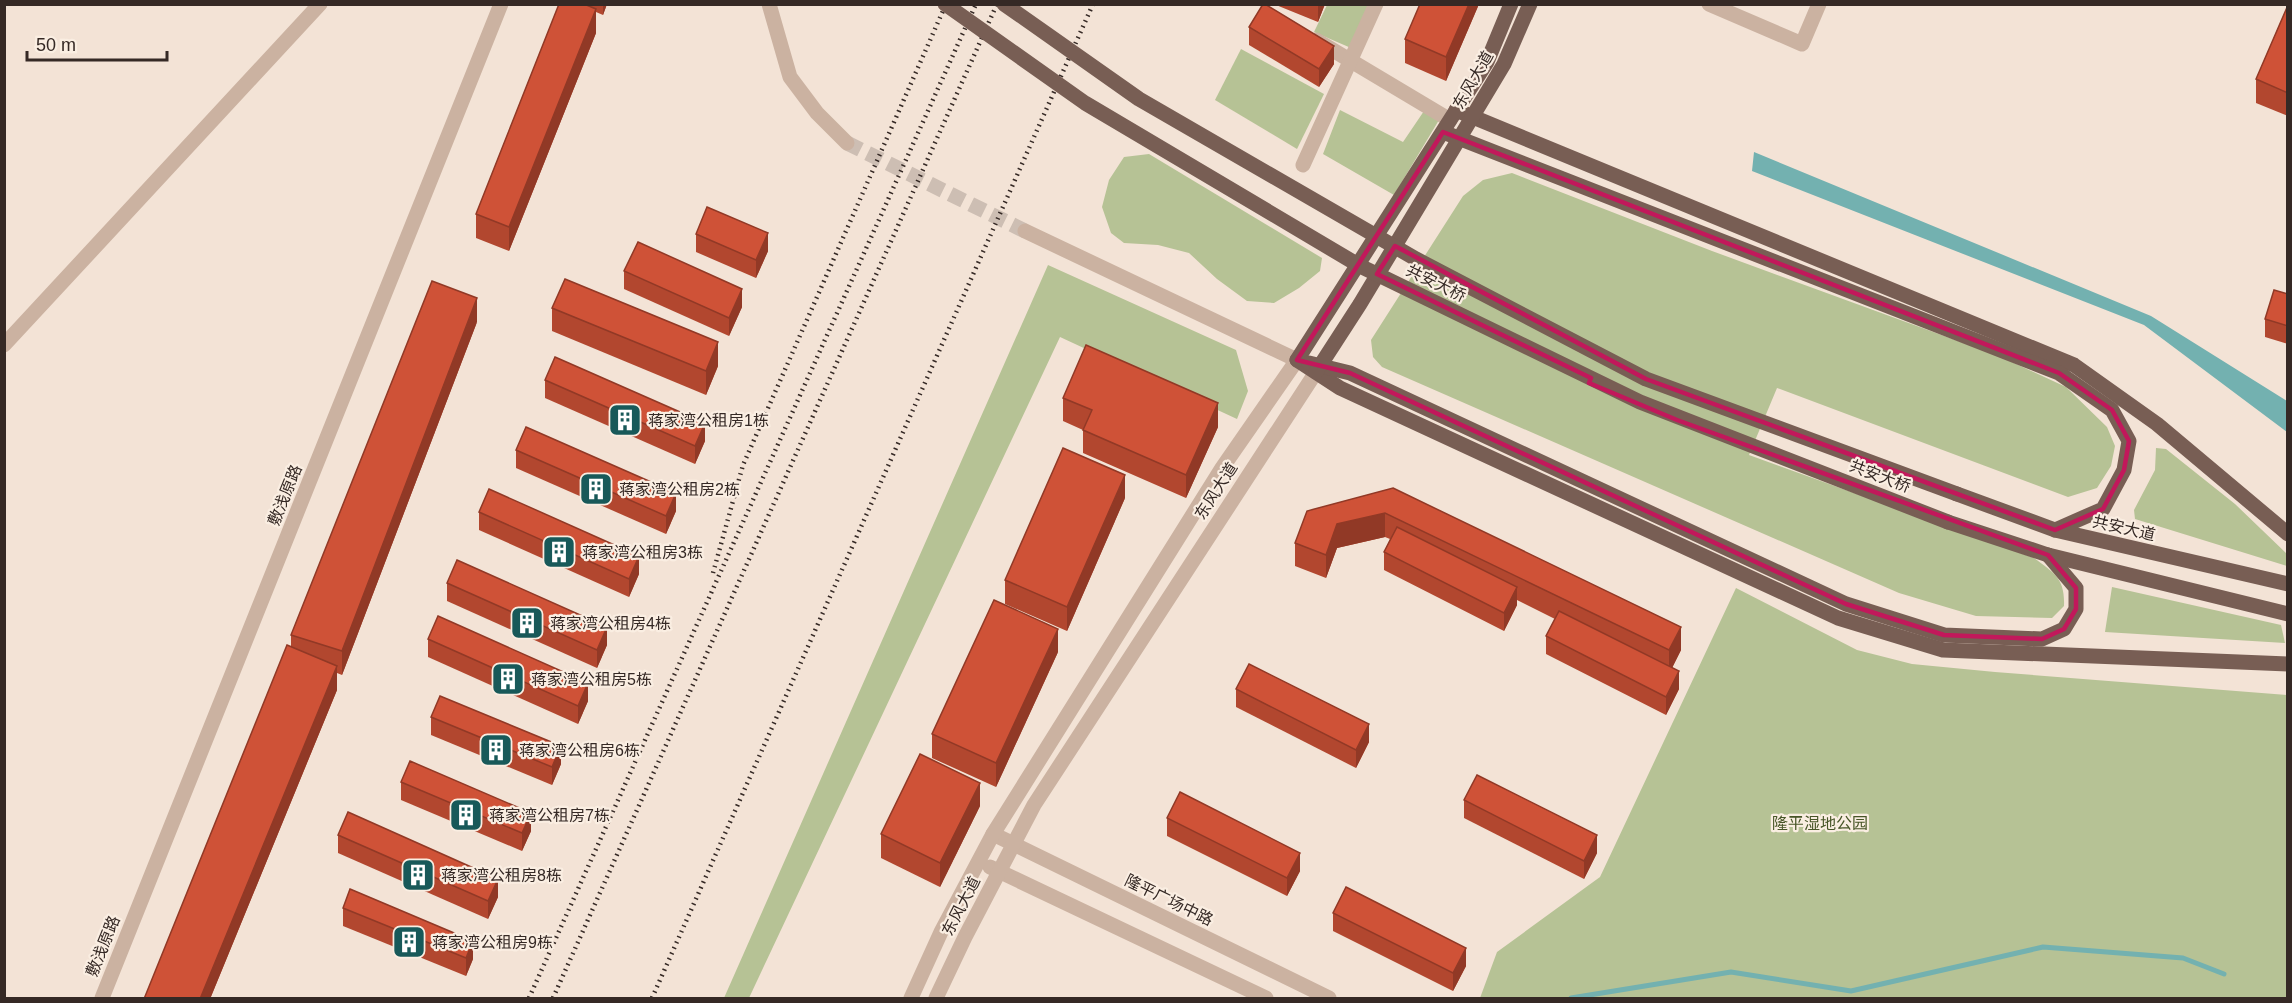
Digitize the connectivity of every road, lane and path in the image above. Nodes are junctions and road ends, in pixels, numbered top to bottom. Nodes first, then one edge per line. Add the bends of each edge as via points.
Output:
1 (320, 4) edge
2 (501, 4) edge
3 (769, 4) edge
4 (945, 4) edge
5 (1004, 4) edge
6 (1376, 4) edge
7 (1511, 4) edge
8 (1530, 4) edge
9 (1710, 4) edge
10 (1819, 4) edge
11 (1301, 30) edge
12 (1351, 60) junction
13 (1473, 117) junction
14 (1450, 121) junction
15 (1460, 138) junction
16 (848, 143) tunnel mouth
17 (1303, 165) dead end
18 (1025, 231) tunnel mouth
19 (4, 345) edge
20 (1298, 360) junction
21 (1318, 368) junction
22 (1957, 494) joint
23 (2055, 530) junction
24 (2288, 534) edge
25 (2048, 555) junction
26 (2288, 584) edge
27 (2288, 614) edge
28 (2288, 664) edge
29 (993, 834) junction
30 (1013, 844) junction
31 (979, 861) junction
32 (999, 871) junction
33 (102, 999) edge
34 (911, 999) edge
35 (936, 999) edge
36 (1266, 999) edge
37 (1329, 999) edge

1 - 19 street
2 - 33 street, 敷浅原路
3 - 16 street via 790,77 817,113
4 - 25 main road, 共安大桥, bridge via 1085,103 1360,266 1640,402 1948,522
5 - 22 main road, 共安大桥, bridge via 1139,99 1416,259 1646,379
6 - 12 street
7 - 14 main road via 1487,62
8 - 13 main road, 东风大道 via 1504,64
9 - 10 street via 1803,44
11 - 12 street
12 - 14 street
12 - 17 street
13 - 14 main road
13 - 15 main road, 东风大道
13 - 24 main road via 2074,365 2157,424
14 - 15 main road
14 - 20 main road
15 - 21 main road, 东风大道
15 - 23 main road via 2059,373 2112,410 2128,441 2124,470 2103,509
18 - 20 street
20 - 21 main road
20 - 29 street, 东风大道 via 1222,468
21 - 25 main road via 1350,373 1846,604 1944,635 2042,639 2064,629 2076,609 2076,588
21 - 28 main road via 1340,388 1838,618 1943,650
21 - 30 street, 东风大道 via 1040,795
22 - 23 main road, 共安大道
23 - 26 main road, 共安大道
25 - 27 main road, 共安大桥
29 - 30 street, 隆平广场中路
29 - 31 street, 东风大道
30 - 32 street, 东风大道
30 - 37 street, 隆平广场中路
31 - 32 street
31 - 34 street, 东风大道
32 - 35 street, 东风大道
32 - 36 street

